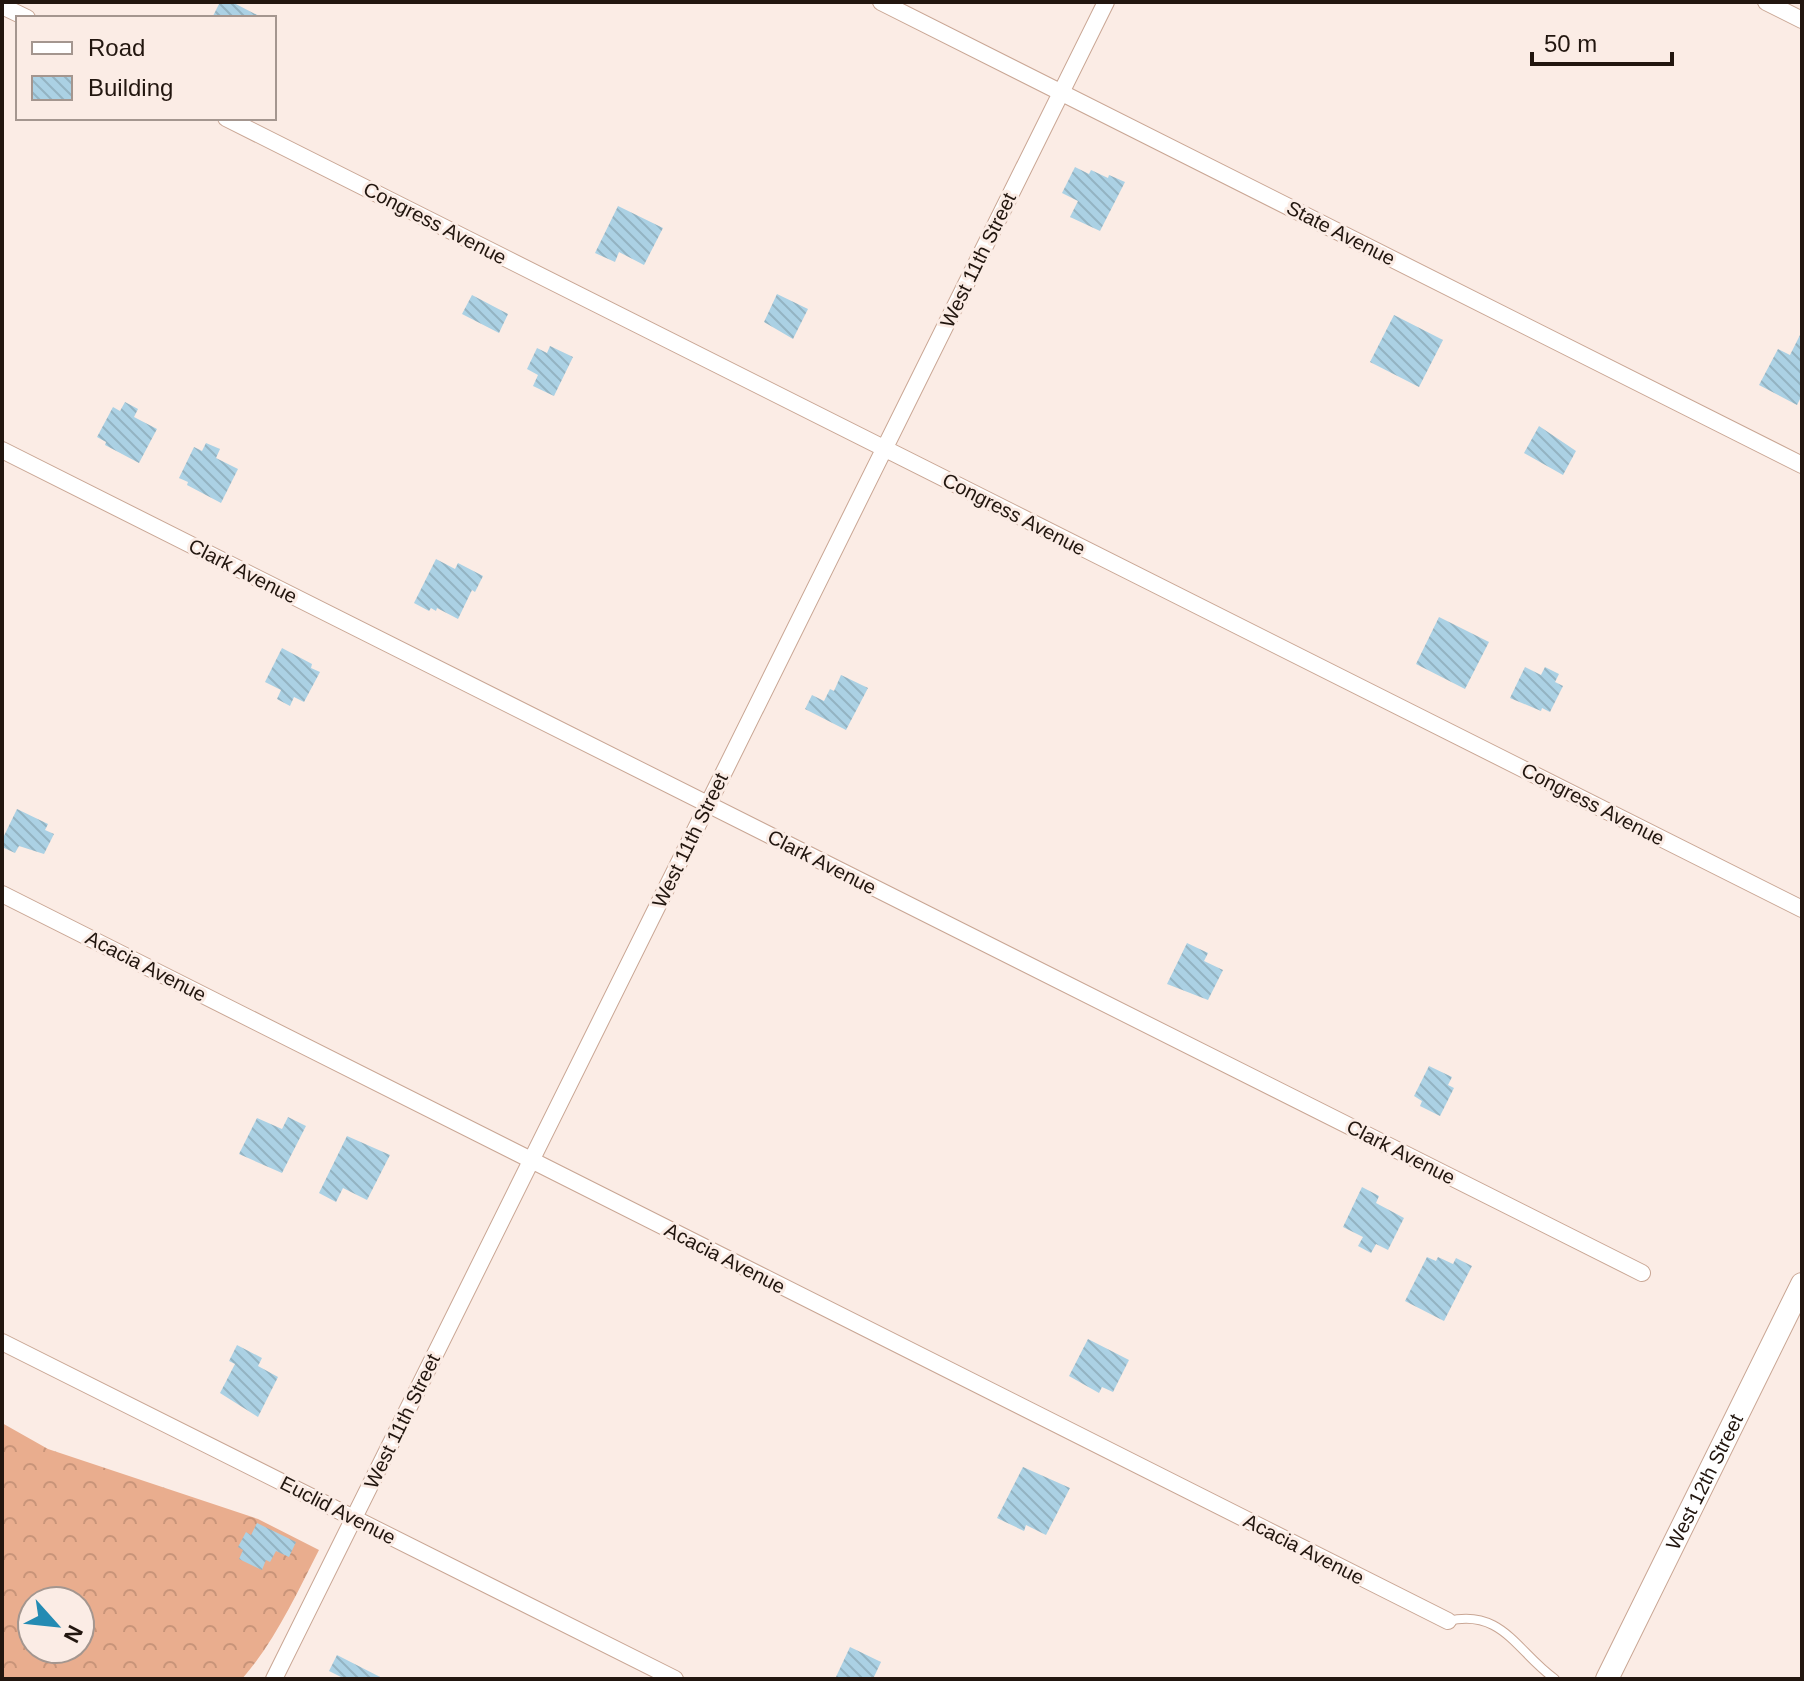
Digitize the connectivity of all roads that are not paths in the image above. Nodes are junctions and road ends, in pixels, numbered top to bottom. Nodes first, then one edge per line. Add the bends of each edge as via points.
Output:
1 (881, 2) edge
2 (1106, 2) edge
3 (1766, 2) edge
4 (2, 6) edge
5 (23, 16) edge
6 (1802, 20) edge
7 (1061, 93) junction
8 (230, 120) edge
9 (885, 449) junction
10 (2, 450) edge
11 (1802, 465) edge
12 (708, 804) junction
13 (2, 894) edge
14 (1802, 909) edge
15 (531, 1160) junction
16 (1642, 1273) dead end
17 (1802, 1284) edge
18 (2, 1342) edge
19 (354, 1518) junction
20 (1448, 1621) joint
21 (274, 1679) edge
22 (675, 1679) edge
23 (1555, 1679) edge
24 (1607, 1679) edge

1 - 7 street, State Avenue
2 - 7 street, West 11th Street
3 - 6 street
4 - 5 street
7 - 9 street, West 11th Street
7 - 11 street, State Avenue
8 - 9 street, Congress Avenue
9 - 12 street, West 11th Street
9 - 14 street, Congress Avenue
10 - 12 street, Clark Avenue
12 - 15 street, West 11th Street
12 - 16 street, Clark Avenue
13 - 15 street, Acacia Avenue
15 - 19 street, West 11th Street
15 - 20 street, Acacia Avenue
17 - 24 street, West 12th Street
18 - 19 street, Euclid Avenue
19 - 21 street, West 11th Street
19 - 22 street, Euclid Avenue
20 - 23 lane via 1467,1617 1491,1623

